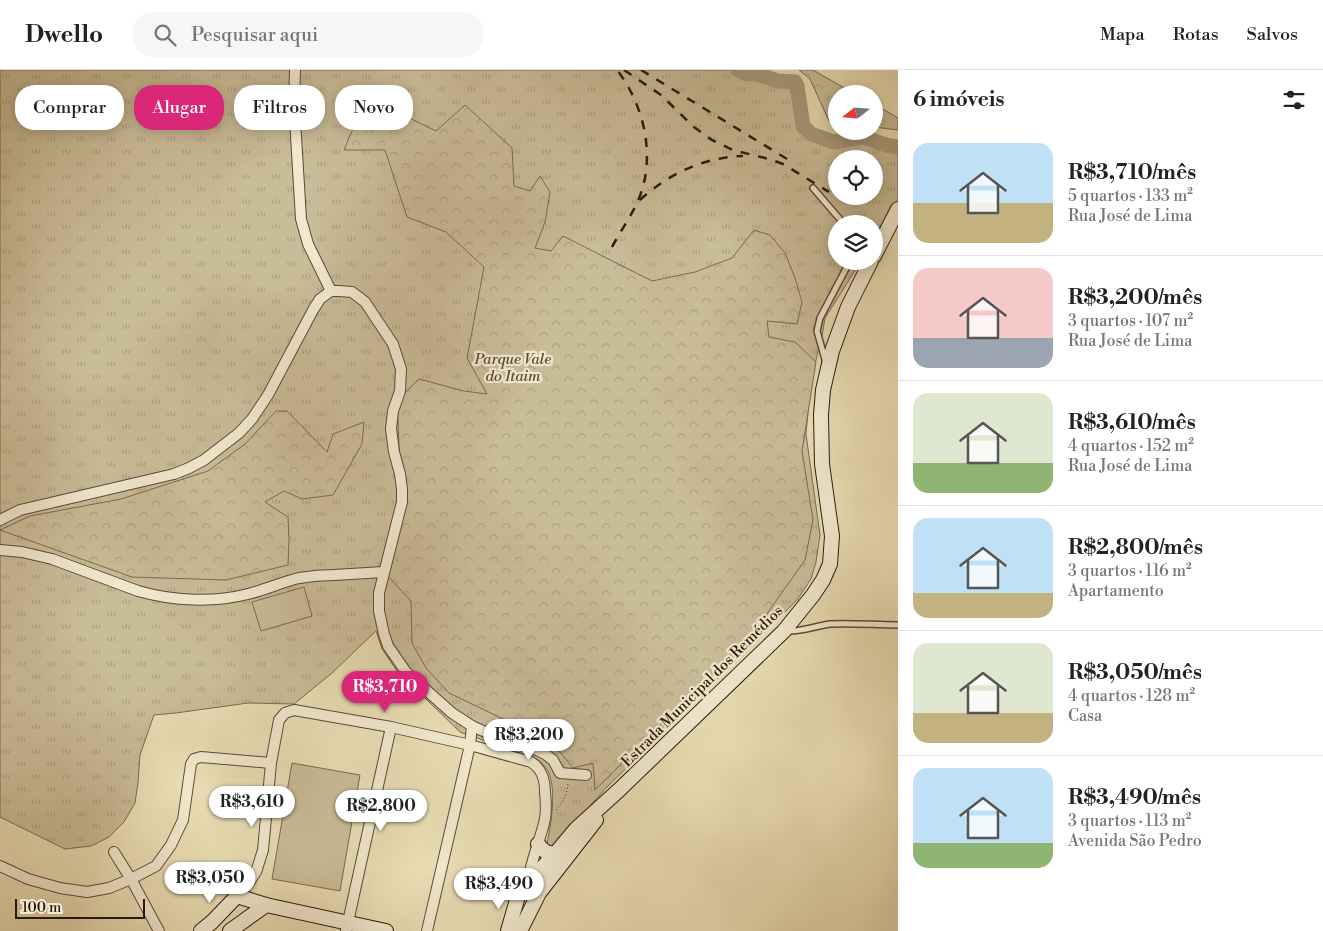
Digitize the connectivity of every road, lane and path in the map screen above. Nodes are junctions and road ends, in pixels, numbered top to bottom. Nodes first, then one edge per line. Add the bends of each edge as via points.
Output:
1 (295, 70) edge
2 (812, 188) dead end
3 (898, 209) edge
4 (836, 215) edge
5 (883, 238) edge
6 (845, 270) edge
7 (866, 270) edge
8 (331, 291) junction
9 (827, 368) junction
10 (0, 520) edge
11 (0, 550) edge
12 (384, 572) junction
13 (898, 625) edge
14 (784, 631) junction
15 (472, 726) junction
16 (391, 727) junction
17 (470, 745) junction
18 (271, 763) junction
19 (568, 774) junction
20 (586, 775) dead end
21 (619, 790) junction
22 (546, 813) junction
23 (538, 844) junction
24 (114, 852) dead end
25 (555, 854) junction
26 (0, 866) edge
27 (131, 880) junction
28 (528, 884) junction
29 (237, 896) junction
30 (535, 900) junction
31 (266, 904) junction
32 (347, 927) edge
33 (159, 931) edge
34 (201, 931) edge
35 (230, 931) edge
36 (386, 931) edge
37 (427, 931) edge
38 (508, 931) edge
39 (520, 931) edge

1 - 8 street via 301,219 308,244
2 - 4 lane
3 - 5 main road
6 - 9 lane via 820,318 817,331
7 - 9 main road, Estrada Municipal dos Remédios via 848,307
8 - 10 street via 313,310 252,419 204,460 174,474 20,510
8 - 12 street via 352,292 365,302 393,344 401,369 400,391 391,429 402,502
9 - 14 main road, Estrada Municipal dos Remédios via 821,441 832,536 830,564 814,595
11 - 12 street via 52,559 150,595 201,600 249,594 305,577
12 - 15 street via 379,611 388,646 406,672 452,713
13 - 14 lane via 830,624
14 - 21 main road, Estrada Municipal dos Remédios
15 - 17 street
15 - 19 street via 537,750 553,760 560,773
16 - 17 street
16 - 18 street via 294,710 279,720
16 - 32 street
17 - 22 street via 531,762 540,770 545,785
17 - 37 street
18 - 27 street via 194,759 183,820 171,845 156,866
18 - 29 street via 263,850 256,872
19 - 20 street
19 - 22 path via 563,801 556,810
21 - 25 main road, Estrada Municipal dos Remédios
21 - 30 main road, Estrada Municipal dos Remédios
22 - 23 street
23 - 25 main road via 547,853
23 - 28 street
24 - 27 street
25 - 28 main road, Estrada Municipal dos Remédios
26 - 27 street via 28,879 86,892
27 - 33 street
28 - 30 main road
28 - 38 main road, Estrada Municipal dos Remédios via 518,896
29 - 31 main road
29 - 34 main road
30 - 39 main road, Estrada Municipal dos Remédios
31 - 32 main road
31 - 35 main road
32 - 36 main road

